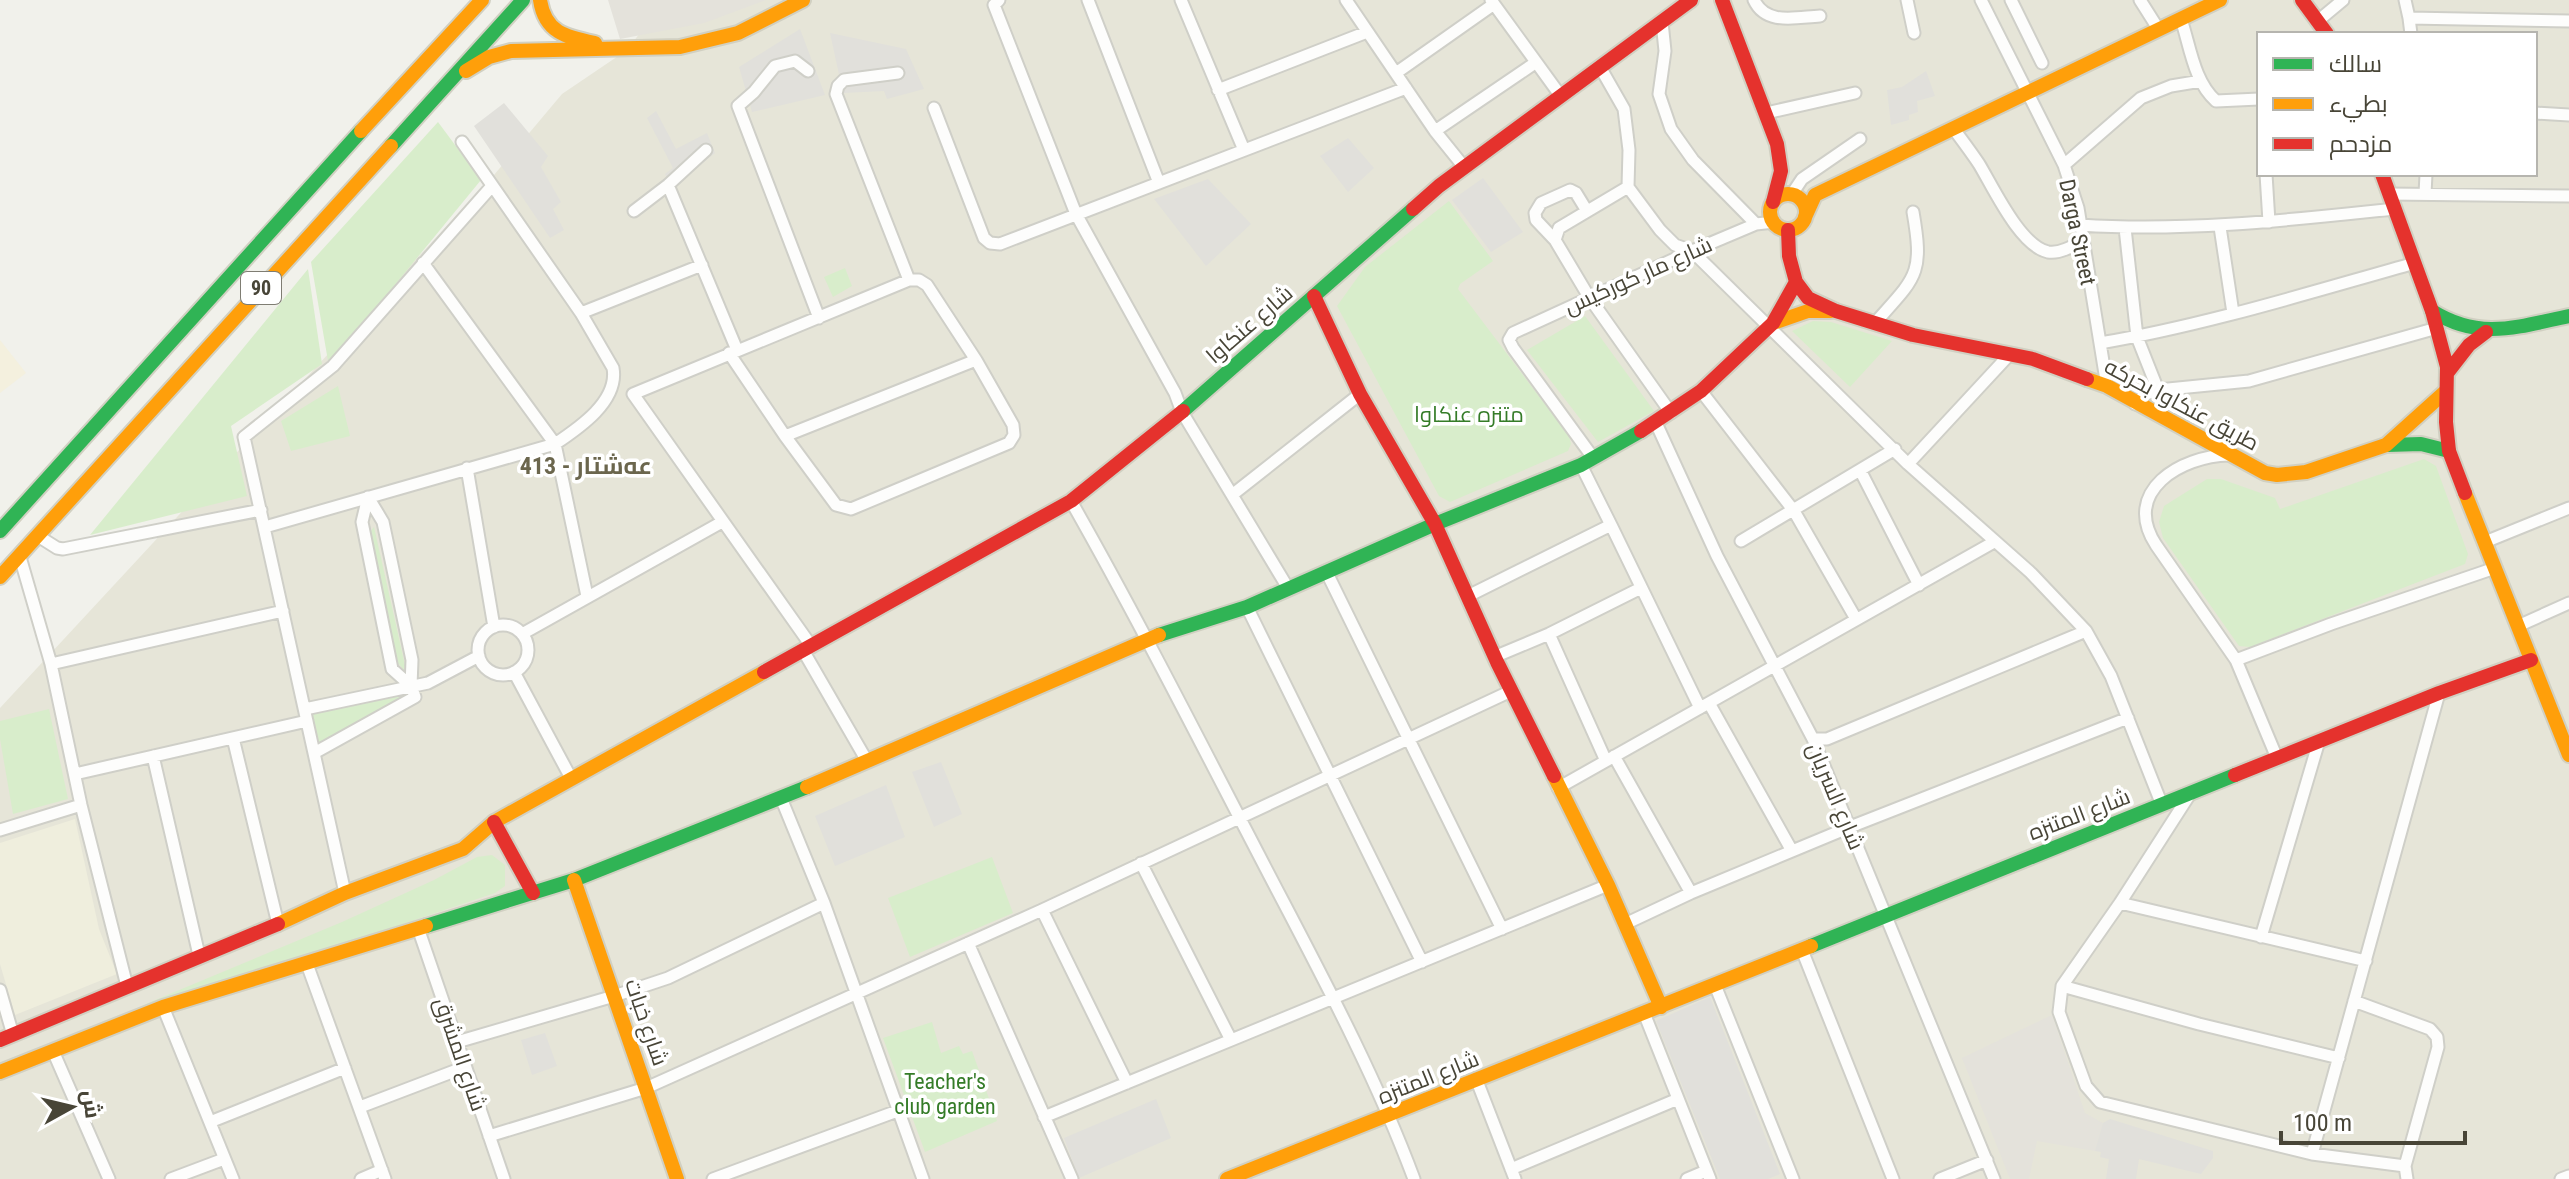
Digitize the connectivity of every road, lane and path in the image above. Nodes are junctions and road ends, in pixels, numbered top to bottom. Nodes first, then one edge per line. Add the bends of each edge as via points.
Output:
1 (482, 0) edge
2 (523, 0) edge
3 (540, 0) edge
4 (803, 0) edge
5 (999, 0) edge
6 (1088, 0) edge
7 (1181, 0) edge
8 (1346, 0) edge
9 (1691, 0) edge
10 (1722, 0) edge
11 (1754, 0) edge
12 (1907, 0) edge
13 (2011, 0) edge
14 (2140, 0) edge
15 (2220, 0) edge
16 (2302, 0) edge
17 (2343, 0) edge
18 (2405, 0) edge
19 (1984, 1) edge
20 (1492, 2) edge
21 (1820, 16) dead end
22 (2409, 18) junction
23 (2181, 19) junction
24 (2319, 20) junction
25 (2569, 21) edge
26 (1662, 22) junction
27 (2159, 30) junction
28 (1367, 32) junction
29 (2326, 32) edge
30 (2411, 32) edge
31 (1914, 33) dead end
32 (627, 50) junction
33 (1535, 63) junction
34 (2042, 63) dead end
35 (1600, 67) junction
36 (808, 71) dead end
37 (898, 73) dead end
38 (1396, 73) junction
39 (2201, 81) junction
40 (1406, 88) junction
41 (1218, 90) junction
42 (436, 93) junction
43 (1855, 93) dead end
44 (2027, 93) junction
45 (1560, 95) junction
46 (2257, 99) edge
47 (934, 108) dead end
48 (1766, 113) junction
49 (2537, 113) edge
50 (2569, 115) edge
51 (1953, 128) junction
52 (1435, 131) junction
53 (1860, 139) dead end
54 (462, 142) dead end
55 (706, 150) dead end
56 (1244, 150) junction
57 (2064, 165) junction
58 (1464, 167) junction
59 (2266, 176) edge
60 (2383, 176) edge
61 (2426, 176) edge
62 (1159, 183) junction
63 (668, 185) junction
64 (492, 186) junction
65 (1628, 187) junction
66 (1792, 194) junction
67 (2389, 194) junction
68 (2425, 194) junction
69 (2569, 196) edge
70 (1773, 202) junction
71 (2394, 209) junction
72 (634, 211) dead end
73 (1587, 211) junction
74 (1913, 212) dead end
75 (1076, 214) junction
76 (1805, 217) junction
77 (1774, 222) junction
78 (2269, 222) junction
79 (1756, 224) junction
80 (2080, 225) junction
81 (2220, 227) junction
82 (2125, 228) junction
83 (1788, 230) junction
84 (1555, 240) junction
85 (2083, 240) junction
86 (1692, 251) junction
87 (423, 263) junction
88 (2415, 263) junction
89 (702, 265) junction
90 (909, 280) junction
91 (1796, 282) junction
92 (1314, 296) junction
93 (1589, 297) junction
94 (1836, 311) junction
95 (2432, 311) junction
96 (581, 313) junction
97 (2233, 313) junction
98 (2569, 316) edge
99 (819, 318) junction
100 (1875, 323) junction
101 (1770, 325) junction
102 (2437, 328) junction
103 (2486, 332) junction
104 (2137, 337) junction
105 (2100, 343) junction
106 (733, 351) junction
107 (2010, 354) junction
108 (976, 360) junction
109 (2448, 372) junction
110 (2107, 386) junction
111 (2158, 390) junction
112 (1701, 391) junction
113 (2446, 391) junction
114 (1360, 394) junction
115 (2135, 404) junction
116 (1182, 412) junction
117 (1671, 413) junction
118 (1656, 423) junction
119 (785, 436) junction
120 (555, 444) junction
121 (2386, 445) junction
122 (1895, 449) junction
123 (2449, 451) junction
124 (2229, 455) junction
125 (1587, 462) junction
126 (1908, 464) junction
127 (467, 468) junction
128 (1861, 472) junction
129 (50, 477) junction
130 (1232, 495) junction
131 (72, 497) junction
132 (368, 497) junction
133 (1071, 501) junction
134 (2569, 508) edge
135 (261, 510) junction
136 (1794, 511) junction
137 (722, 522) junction
138 (1435, 524) junction
139 (1611, 525) junction
140 (265, 527) junction
141 (0, 531) edge
142 (38, 536) junction
143 (1741, 541) dead end
144 (1994, 542) junction
145 (2485, 542) junction
146 (20, 557) junction
147 (2495, 568) junction
148 (1326, 571) junction
149 (0, 577) edge
150 (1919, 585) junction
151 (1288, 588) junction
152 (1641, 588) junction
153 (587, 596) junction
154 (1468, 596) junction
155 (2569, 603) edge
156 (1247, 607) junction
157 (283, 611) junction
158 (1856, 619) junction
159 (2518, 626) junction
160 (494, 627) junction
161 (2086, 631) junction
162 (522, 634) junction
163 (1549, 634) junction
164 (1148, 638) junction
165 (808, 649) junction
166 (479, 656) junction
167 (1494, 657) junction
168 (2236, 660) junction
169 (2531, 660) junction
170 (51, 664) junction
171 (1776, 666) junction
172 (514, 672) junction
173 (411, 686) junction
174 (1511, 691) junction
175 (2439, 693) junction
176 (1704, 705) junction
177 (306, 715) junction
178 (2128, 718) junction
179 (233, 738) junction
180 (1410, 738) junction
181 (1813, 739) junction
182 (2319, 741) junction
183 (316, 752) junction
184 (2569, 755) edge
185 (153, 756) junction
186 (2277, 758) junction
187 (1610, 759) junction
188 (867, 761) junction
189 (75, 774) junction
190 (1329, 775) junction
191 (572, 780) junction
192 (1558, 788) junction
193 (2190, 794) junction
194 (781, 798) junction
195 (81, 805) junction
196 (2162, 805) junction
197 (1239, 817) junction
198 (494, 822) junction
199 (1850, 827) junction
200 (0, 830) edge
201 (1792, 851) junction
202 (1141, 863) junction
203 (574, 880) junction
204 (1608, 885) junction
205 (345, 893) junction
206 (533, 893) junction
207 (1691, 893) junction
208 (824, 903) junction
209 (2120, 903) junction
210 (1042, 910) junction
211 (1888, 915) junction
212 (278, 924) junction
213 (1625, 924) junction
214 (418, 928) junction
215 (1502, 929) junction
216 (2261, 937) junction
217 (968, 943) junction
218 (1802, 950) junction
219 (199, 955) junction
220 (2366, 961) junction
221 (1422, 962) junction
222 (307, 964) junction
223 (1715, 985) junction
224 (127, 986) junction
225 (2062, 986) junction
226 (0, 990) edge
227 (858, 992) junction
228 (614, 996) junction
229 (1333, 998) junction
230 (98, 999) junction
231 (2354, 1001) junction
232 (163, 1007) junction
233 (1661, 1007) junction
234 (1644, 1013) junction
235 (109, 1027) junction
236 (6, 1037) edge
237 (1231, 1040) junction
238 (457, 1042) junction
239 (53, 1051) junction
240 (2339, 1058) junction
241 (465, 1067) junction
242 (345, 1068) junction
243 (0, 1072) edge
244 (1477, 1081) junction
245 (1127, 1083) junction
246 (646, 1088) junction
247 (1678, 1099) junction
248 (360, 1107) junction
249 (900, 1110) junction
250 (1390, 1116) junction
251 (1044, 1117) junction
252 (210, 1122) junction
253 (489, 1136) junction
254 (2312, 1154) junction
255 (224, 1159) junction
256 (1987, 1160) junction
257 (2405, 1166) junction
258 (1513, 1174) edge
259 (383, 1175) edge
260 (1248, 1175) edge
261 (1708, 1175) edge
262 (2569, 1176) edge
263 (109, 1179) edge
264 (171, 1179) edge
265 (233, 1179) edge
266 (361, 1179) edge
267 (504, 1179) edge
268 (677, 1179) edge
269 (713, 1179) edge
270 (923, 1179) edge
271 (1072, 1179) edge
272 (1227, 1179) edge
273 (1414, 1179) edge
274 (1687, 1179) edge
275 (1793, 1179) edge
276 (1893, 1179) edge
277 (1940, 1179) edge
278 (1994, 1179) edge
279 (2407, 1179) edge
280 (2561, 1179) edge

1 - 129 main road, 90
2 - 42 main road, 90
3 - 32 main road via 545,21 560,35
4 - 32 main road via 738,33 680,47
5 - 75 street via 994,5
6 - 62 street
7 - 41 street
8 - 28 street
9 - 26 main road, شارع عنكاوا
10 - 48 main road
11 - 21 street via 1766,15 1776,18
12 - 31 street
13 - 34 street
14 - 27 street
15 - 23 main road
16 - 24 main road
17 - 24 street
18 - 22 street
19 - 44 street, Darga Street
20 - 33 street
20 - 38 street
22 - 25 street
22 - 30 street
23 - 27 main road
23 - 39 street
24 - 29 main road
26 - 35 main road, شارع عنكاوا
26 - 79 street via 1665,51 1659,94 1671,129 1693,160
27 - 44 main road
28 - 38 street
28 - 41 street
32 - 42 main road via 505,52 483,59
33 - 45 street
33 - 52 street
35 - 45 main road, شارع عنكاوا
35 - 65 street via 1624,109
36 - 99 street via 795,61 775,66 738,106
37 - 90 street via 844,80 836,94
38 - 40 street
39 - 46 street via 2216,101
39 - 57 street via 2141,98
40 - 52 street
40 - 56 street
41 - 56 street
42 - 131 main road, 90
43 - 48 street
44 - 51 main road
44 - 57 street, Darga Street
45 - 58 main road, شارع عنكاوا
47 - 75 street via 990,243 1000,244
48 - 70 main road via 1781,158
49 - 50 street
51 - 76 main road via 1815,195
51 - 85 street via 2012,221 2037,246 2048,252
52 - 58 street
53 - 66 street via 1810,172
54 - 64 street
55 - 63 street
56 - 62 street
57 - 80 street, Darga Street
58 - 92 main road, شارع عنكاوا
59 - 78 street
60 - 67 main road
61 - 68 street
62 - 75 street
63 - 72 street
63 - 89 street
64 - 87 street
64 - 96 street
65 - 73 street
65 - 86 street via 1660,230 1675,245
66 - 70 main road
66 - 76 main road via 1803,201
67 - 68 street
67 - 71 main road
68 - 69 street
70 - 77 main road
71 - 78 street
71 - 88 main road
73 - 84 street via 1559,228
73 - 84 street via 1570,190 1541,203 1536,220
74 - 100 street via 1920,250 1915,274
75 - 116 street
76 - 83 main road
77 - 79 street, شارع مار كوركيس
77 - 83 main road
78 - 81 street
79 - 86 street, شارع مار كوركيس
80 - 82 street
80 - 85 street, Darga Street
81 - 82 street
81 - 97 street
82 - 104 street
83 - 91 main road
84 - 93 street
85 - 105 street, Darga Street
86 - 93 street, شارع مار كوركيس
86 - 101 street
87 - 120 street
87 - 135 street via 333,366 244,437
88 - 95 main road
88 - 97 street
89 - 96 street
89 - 106 street
90 - 99 street
90 - 108 street via 927,285
91 - 94 main road, طريق عنكاوا بحركه via 1808,298
91 - 101 main road
92 - 114 main road
92 - 116 main road, شارع عنكاوا
93 - 117 street
93 - 125 street, شارع مار كوركيس via 1513,333 1509,340
94 - 100 main road, طريق عنكاوا بحركه
94 - 101 main road via 1808,311
95 - 102 main road
95 - 103 main road via 2448,322
96 - 120 street via 615,378 582,425
97 - 104 street
98 - 103 main road
99 - 106 street
100 - 107 main road, طريق عنكاوا بحركه
101 - 112 main road
101 - 122 street
102 - 109 main road
102 - 111 street via 2249,381
103 - 109 main road
104 - 105 street
104 - 111 street
105 - 110 street, Darga Street
106 - 119 street
106 - 137 street via 633,394
107 - 110 main road, طريق عنكاوا بحركه
107 - 126 street
108 - 119 street
108 - 119 street via 1013,425 1009,443 851,509 836,505
109 - 113 main road
110 - 115 main road, طريق عنكاوا بحركه
111 - 115 street
112 - 117 main road
112 - 136 street
113 - 121 main road, طريق عنكاوا بحركه
113 - 123 main road
114 - 130 street
114 - 138 main road
115 - 124 main road, طريق عنكاوا بحركه
116 - 130 street
116 - 133 main road, شارع عنكاوا
117 - 118 main road
118 - 125 main road
118 - 171 street, شارع السريان via 1717,556
120 - 127 street
120 - 153 street
121 - 123 main road via 2421,444
121 - 124 main road, طريق عنكاوا بحركه via 2306,472 2277,475
122 - 126 street
122 - 128 street
123 - 145 main road
124 - 168 street via 2197,459 2170,473 2150,493 2145,520 2148,534
125 - 138 main road
125 - 139 street
126 - 144 street
127 - 132 street
127 - 160 street
128 - 136 street
128 - 150 street
129 - 131 main road
129 - 141 main road, 90
130 - 151 street
131 - 142 main road, 90
132 - 140 street
132 - 173 street via 383,522 412,660
132 - 173 street via 362,522 392,669
133 - 164 street
133 - 165 main road, شارع عنكاوا
134 - 145 street
135 - 140 street
135 - 142 street via 63,549
136 - 143 street
136 - 158 street
137 - 153 street
137 - 165 street
138 - 148 main road
138 - 154 main road
139 - 152 street
139 - 154 street
140 - 157 street
142 - 146 main road, 90
144 - 150 street
144 - 161 street
145 - 147 main road
146 - 149 main road, 90
146 - 170 street
147 - 159 main road
147 - 168 street
148 - 151 main road
148 - 180 street
150 - 158 street
151 - 156 main road
152 - 163 street
152 - 176 street
153 - 162 street
154 - 167 main road
155 - 159 street
156 - 164 main road
156 - 190 street
157 - 170 street
157 - 177 street
158 - 171 street
159 - 169 main road
160 - 162 street via 509,626
160 - 166 street via 482,635
161 - 178 street
161 - 181 street via 1827,739
162 - 172 street via 527,655
163 - 167 street
163 - 187 street
164 - 188 main road
164 - 197 street
165 - 188 street
165 - 191 main road, شارع عنكاوا
166 - 172 street via 493,673
166 - 173 street via 428,683
167 - 174 main road
168 - 186 street
169 - 175 main road, شارع المتنزه
169 - 184 main road
170 - 189 street
171 - 176 street
171 - 181 street, شارع السريان
172 - 191 street
173 - 177 street
173 - 183 street via 415,697
174 - 180 street
174 - 192 main road
175 - 182 main road, شارع المتنزه
175 - 220 street
176 - 187 street
176 - 201 street
177 - 179 street
177 - 183 street
178 - 196 street
178 - 199 street
179 - 185 street
179 - 212 street
180 - 190 street
180 - 215 street
181 - 199 street, شارع السريان
182 - 186 main road, شارع المتنزه
182 - 216 street
183 - 205 street
185 - 189 street
185 - 219 street
186 - 193 main road, شارع المتنزه
187 - 192 street
187 - 207 street
188 - 194 main road
189 - 195 street
190 - 197 street
190 - 221 street
191 - 198 main road, شارع عنكاوا
192 - 204 main road
193 - 196 main road, شارع المتنزه
193 - 209 street
194 - 203 main road
194 - 208 street
195 - 200 street
195 - 224 street
196 - 211 main road, شارع المتنزه
197 - 202 street
197 - 229 street
198 - 205 main road, شارع عنكاوا via 463,849
198 - 206 main road
199 - 201 street
199 - 211 street, شارع السريان
201 - 207 street
202 - 210 street
202 - 237 street
203 - 206 main road
203 - 228 main road, شارع خبات
204 - 213 main road
204 - 215 street
205 - 212 main road, شارع عنكاوا
206 - 214 main road
207 - 213 street
208 - 227 street
208 - 228 street via 668,978
209 - 216 street
209 - 225 street
210 - 217 street
210 - 245 street
211 - 218 main road, شارع المتنزه
211 - 256 street, شارع السريان
212 - 219 main road, شارع عنكاوا
213 - 233 main road
214 - 222 main road
214 - 238 street, شارع المشرق
215 - 221 street
216 - 220 street
217 - 227 street
217 - 251 street
218 - 223 main road, شارع المتنزه
218 - 276 street
219 - 224 main road, شارع عنكاوا
220 - 231 street
221 - 229 street
222 - 232 main road
222 - 242 street
223 - 233 main road, شارع المتنزه
223 - 275 street
224 - 230 main road, شارع عنكاوا
225 - 240 street
225 - 254 street via 2059,1012 2086,1086 2100,1102
226 - 236 street
227 - 246 street
227 - 249 street
228 - 238 street
228 - 246 main road, شارع خبات
229 - 237 street
229 - 250 street
230 - 235 main road
230 - 236 main road, شارع عنكاوا
231 - 240 street
231 - 257 street via 2430,1029 2437,1037
232 - 235 main road
232 - 252 street
233 - 234 main road, شارع المتنزه
234 - 244 main road, شارع المتنزه
234 - 247 street
235 - 239 main road
237 - 245 street
238 - 241 street, شارع المشرق
239 - 243 main road
239 - 263 street
240 - 254 street
241 - 248 street
241 - 253 street, شارع المشرق
242 - 248 street
242 - 252 street
244 - 250 main road, شارع المتنزه
244 - 258 street
245 - 251 street
246 - 253 street
246 - 268 main road, شارع خبات
247 - 258 street
247 - 261 street
248 - 259 street
249 - 269 street
249 - 270 street
250 - 260 main road, شارع المتنزه
250 - 273 street
251 - 271 street
252 - 255 street
253 - 267 street, شارع المشرق
254 - 257 street
255 - 264 street
255 - 265 street
256 - 277 street
256 - 278 street, شارع السريان
257 - 279 street
259 - 266 street
260 - 272 main road, شارع المتنزه
261 - 274 street
262 - 280 street

